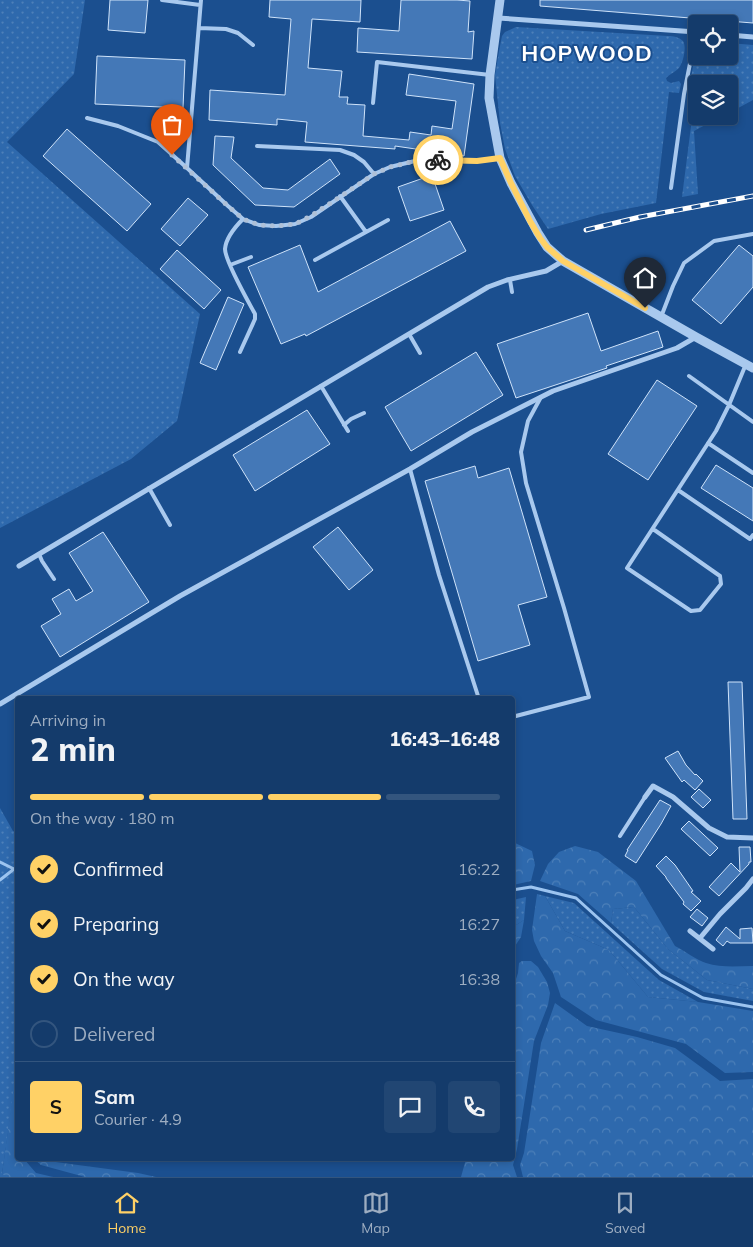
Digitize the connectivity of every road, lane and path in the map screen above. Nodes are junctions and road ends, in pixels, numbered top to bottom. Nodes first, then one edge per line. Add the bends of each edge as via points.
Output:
1 (162, 0) edge
2 (500, 0) edge
3 (201, 2) edge
4 (498, 18) junction
5 (199, 28) junction
6 (688, 32) edge
7 (738, 35) edge
8 (753, 36) edge
9 (253, 44) dead end
10 (690, 65) edge
11 (490, 75) junction
12 (373, 103) dead end
13 (87, 118) dead end
14 (257, 146) dead end
15 (500, 158) junction
16 (187, 168) junction
17 (374, 174) junction
18 (671, 188) dead end
19 (340, 196) junction
20 (243, 219) junction
21 (388, 220) dead end
22 (366, 232) junction
23 (753, 234) edge
24 (251, 257) dead end
25 (315, 260) dead end
26 (563, 261) junction
27 (230, 265) junction
28 (510, 280) junction
29 (512, 292) dead end
30 (661, 317) junction
31 (409, 334) junction
32 (696, 337) junction
33 (240, 352) dead end
34 (420, 353) dead end
35 (749, 366) edge
36 (689, 376) dead end
37 (321, 386) junction
38 (541, 397) junction
39 (729, 405) junction
40 (364, 413) dead end
41 (753, 422) edge
42 (344, 425) junction
43 (348, 431) dead end
44 (708, 443) junction
45 (410, 469) junction
46 (753, 473) edge
47 (149, 488) junction
48 (678, 490) junction
49 (170, 525) dead end
50 (653, 528) junction
51 (753, 535) edge
52 (39, 554) junction
53 (19, 566) dead end
54 (54, 579) dead end
55 (478, 696) edge
56 (0, 704) edge
57 (515, 716) edge
58 (645, 797) joint
59 (620, 836) dead end
60 (753, 838) edge
61 (753, 879) edge
62 (690, 931) dead end
63 (700, 938) junction
64 (713, 949) dead end

1 - 3 lane
2 - 4 street
3 - 5 lane
4 - 6 street
4 - 11 street
5 - 9 lane via 226,29
5 - 16 lane
7 - 8 street
10 - 18 lane
11 - 12 lane via 376,62
11 - 15 street via 489,98
13 - 16 lane via 158,142
14 - 17 lane via 340,150 364,162
15 - 17 lane via 419,160
15 - 26 street via 538,234
16 - 20 lane
17 - 19 lane
19 - 20 lane via 295,224 259,225
19 - 22 lane
20 - 27 lane via 225,248
21 - 22 lane
22 - 25 lane
23 - 30 lane via 714,241 684,263
24 - 27 lane
26 - 28 street via 546,271
26 - 30 street
27 - 33 lane via 255,314
28 - 29 lane
28 - 31 street via 488,287
30 - 32 street
31 - 34 lane
31 - 37 street
32 - 35 street
32 - 38 street via 677,348 553,390
35 - 39 lane
36 - 39 lane
37 - 42 lane
37 - 47 street
38 - 45 street via 472,432
38 - 57 lane via 528,421 521,452 526,483 589,697
39 - 41 lane
39 - 44 lane
40 - 42 lane
42 - 43 lane
44 - 46 lane
44 - 48 lane
45 - 55 lane via 439,575
45 - 56 street via 180,596
47 - 49 lane
47 - 52 street
48 - 50 lane
48 - 51 lane via 750,539
50 - 50 lane via 627,568 691,611 700,610 721,584 720,576
52 - 53 street
52 - 54 lane
58 - 59 lane
58 - 60 street via 653,786 673,797 709,828 728,837
61 - 63 street
62 - 63 street
63 - 64 street

